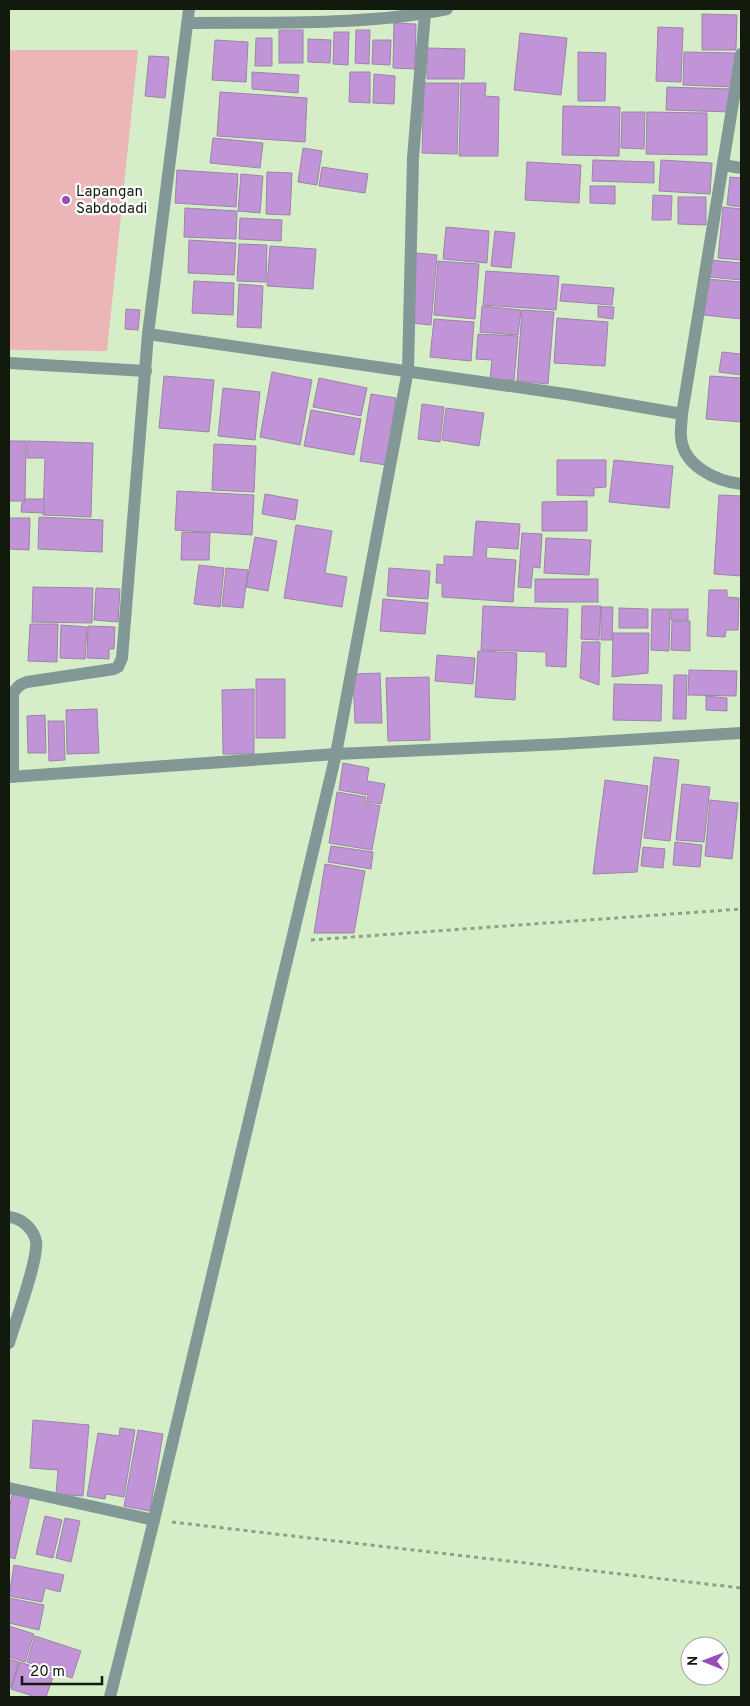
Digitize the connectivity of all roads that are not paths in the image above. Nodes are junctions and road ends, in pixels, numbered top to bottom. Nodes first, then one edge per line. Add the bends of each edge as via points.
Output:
1 (189, 9) edge
2 (447, 9) edge
3 (425, 13) junction
4 (188, 23) junction
5 (741, 54) edge
6 (723, 165) junction
7 (741, 168) edge
8 (148, 334) junction
9 (9, 363) edge
10 (408, 370) junction
11 (146, 371) junction
12 (682, 414) junction
13 (741, 484) edge
14 (741, 733) edge
15 (336, 754) junction
16 (11, 777) edge
17 (9, 1217) edge
18 (9, 1343) edge
19 (9, 1488) edge
20 (154, 1520) junction
21 (110, 1697) edge

1 - 4 street
2 - 3 street
3 - 4 street via 343,20
3 - 10 street via 413,158
4 - 8 street
5 - 6 street
6 - 7 street
6 - 12 street
8 - 10 street
8 - 11 street
9 - 11 street
10 - 12 street
10 - 15 street
11 - 16 street via 122,658 114,669 20,684 13,694
12 - 13 street via 681,438 690,461 719,478
14 - 15 street
15 - 16 street
15 - 20 street
17 - 18 street via 24,1222 36,1241 35,1256
19 - 20 street
20 - 21 street

